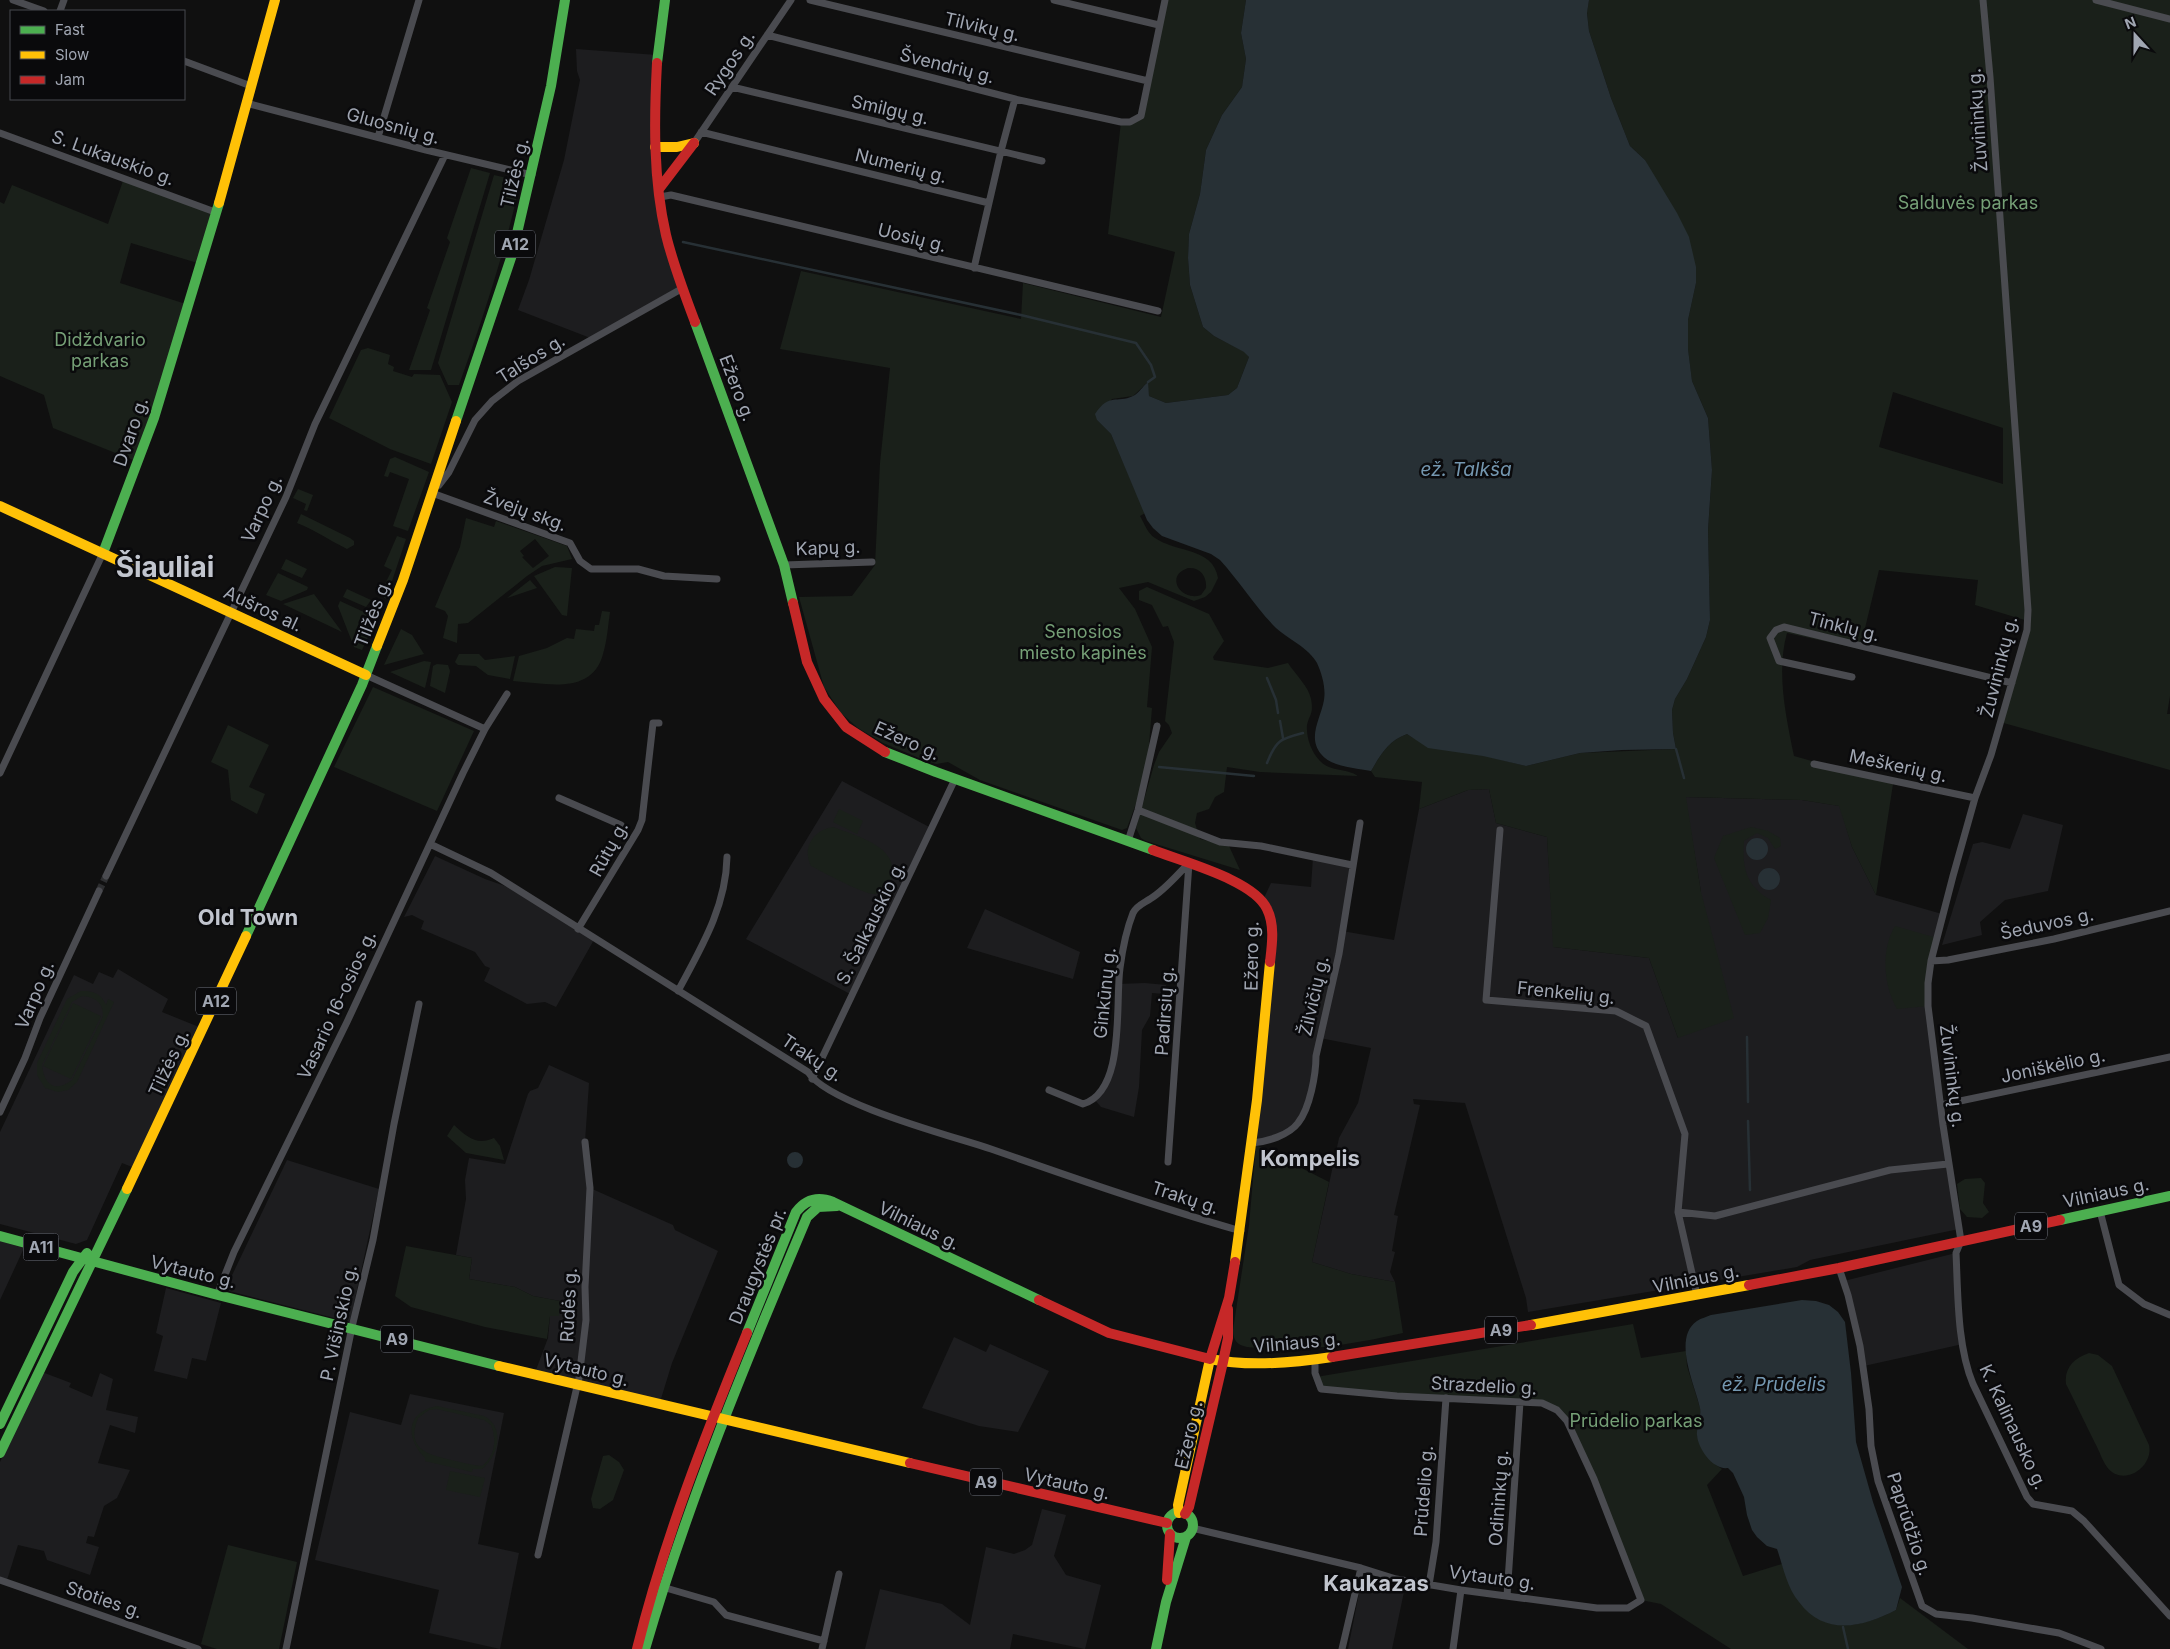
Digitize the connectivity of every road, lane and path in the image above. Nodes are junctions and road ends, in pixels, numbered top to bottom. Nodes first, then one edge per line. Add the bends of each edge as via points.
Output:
1 (13, 0) edge
2 (275, 0) edge
3 (419, 0) edge
4 (565, 0) edge
5 (664, 0) edge
6 (791, 0) edge
7 (810, 0) edge
8 (1054, 0) edge
9 (1165, 0) edge
10 (1983, 0) edge
11 (2096, 0) edge
12 (41, 10) edge
13 (2170, 19) edge
14 (1159, 25) junction
15 (767, 35) junction
16 (185, 61) edge
17 (1148, 81) junction
18 (251, 86) junction
19 (732, 87) junction
20 (1015, 99) junction
21 (246, 103) junction
22 (701, 132) junction
23 (0, 133) edge
24 (378, 137) junction
25 (694, 143) junction
26 (655, 147) junction
27 (1001, 151) junction
28 (449, 156) junction
29 (1042, 161) dead end
30 (532, 175) junction
31 (659, 193) junction
32 (989, 203) junction
33 (215, 212) junction
34 (974, 268) junction
35 (683, 288) junction
36 (1158, 311) dead end
37 (432, 494) junction
38 (0, 506) edge
39 (103, 553) junction
40 (872, 562) dead end
41 (784, 565) junction
42 (717, 579) dead end
43 (231, 612) junction
44 (366, 675) junction
45 (1852, 677) dead end
46 (2012, 683) junction
47 (507, 694) dead end
48 (659, 723) dead end
49 (1157, 726) dead end
50 (485, 729) junction
51 (1814, 764) dead end
52 (0, 773) edge
53 (956, 779) junction
54 (559, 798) dead end
55 (1975, 798) junction
56 (1138, 810) junction
57 (1360, 823) dead end
58 (621, 825) dead end
59 (1500, 830) dead end
60 (1128, 841) junction
61 (430, 844) junction
62 (727, 857) dead end
63 (1189, 863) junction
64 (1352, 865) junction
65 (106, 876) tunnel mouth
66 (99, 891) tunnel mouth
67 (2170, 911) edge
68 (578, 929) junction
69 (1930, 961) junction
70 (678, 990) junction
71 (419, 1004) dead end
72 (2170, 1057) edge
73 (812, 1079) junction
74 (1049, 1090) dead end
75 (1941, 1105) junction
76 (0, 1112) edge
77 (585, 1142) dead end
78 (1252, 1143) junction
79 (1168, 1162) dead end
80 (1948, 1164) junction
81 (2170, 1196) edge
82 (838, 1206) junction
83 (2100, 1211) junction
84 (1678, 1212) junction
85 (1241, 1231) junction
86 (0, 1236) edge
87 (1961, 1241) junction
88 (87, 1260) junction
89 (1839, 1268) junction
90 (217, 1295) junction
91 (1697, 1295) junction
92 (1229, 1298) junction
93 (2170, 1315) edge
94 (352, 1328) junction
95 (1210, 1359) junction
96 (1315, 1360) junction
97 (1223, 1362) junction
98 (577, 1386) junction
99 (1446, 1398) junction
100 (1520, 1402) junction
101 (713, 1417) junction
102 (724, 1420) junction
103 (0, 1424) edge
104 (3, 1440) edge
105 (0, 1453) edge
106 (1182, 1513) junction
107 (1167, 1523) junction
108 (1192, 1528) junction
109 (1170, 1534) junction
110 (1186, 1537) junction
111 (538, 1555) dead end
112 (1360, 1568) junction
113 (839, 1574) dead end
114 (0, 1580) edge
115 (1429, 1585) junction
116 (658, 1586) junction
117 (1461, 1590) junction
118 (1507, 1596) junction
119 (1641, 1600) joint
120 (1166, 1602) junction
121 (2170, 1616) edge
122 (823, 1645) edge
123 (198, 1649) edge
124 (286, 1649) edge
125 (637, 1649) edge
126 (645, 1649) edge
127 (1156, 1649) edge
128 (1342, 1649) edge
129 (1453, 1649) edge
130 (2101, 1649) edge

1 - 12 street
2 - 18 main road, Dvaro g.
3 - 24 street
4 - 30 main road, Tilžės g. / A12
5 - 26 main road, Ežero g. via 655,87
6 - 15 street, Rygos g.
7 - 17 street, Tilvikų g.
8 - 14 street
9 - 14 street
10 - 46 street, Žuvininkų g. via 2028,585 2027,630
11 - 13 street
14 - 17 street
15 - 19 street, Rygos g.
15 - 20 street, Švendrių g.
16 - 18 street
17 - 20 street, Švendrių g. via 1141,116 1130,122
18 - 21 main road, Dvaro g.
19 - 22 street, Rygos g.
19 - 27 street, Smilgų g.
20 - 27 street
21 - 24 street, Gluosnių g.
21 - 33 main road, Dvaro g.
22 - 25 street, Rygos g.
22 - 32 street, Numerių g.
23 - 33 street, S. Lukauskio g.
24 - 28 street, Gluosnių g.
25 - 26 main road
25 - 31 main road
26 - 31 main road, Ežero g.
27 - 29 street, Smilgų g.
27 - 32 street
28 - 30 street, Gluosnių g.
28 - 43 street, Varpo g. via 315,424 286,497
30 - 37 main road, Tilžės g. / A12 via 498,299
31 - 34 street, Uosių g.
31 - 35 main road, Ežero g. via 666,234
32 - 34 street
33 - 39 main road, Dvaro g. via 157,406
34 - 36 street, Uosių g.
35 - 37 street, Talšos g. via 518,381 492,401 475,420 449,472
35 - 41 main road, Ežero g.
37 - 42 street, Žvejų skg. via 570,543 580,561 591,569 638,569 670,576
37 - 44 main road, Tilžės g. / A12
38 - 39 main road, Aušros al.
39 - 43 main road, Aušros al.
39 - 52 street, Dvaro g.
40 - 41 street, Kapų g.
41 - 53 main road, Ežero g. via 807,662 831,710 853,733 881,750
43 - 44 main road, Aušros al.
43 - 65 street, Varpo g.
44 - 50 street, Aušros al.
44 - 88 main road, Tilžės g. / A12 via 204,1029 118,1205 107,1218
45 - 46 street, Tinklų g. via 1779,661 1770,638 1776,630 1784,627
46 - 55 street, Žuvininkų g.
47 - 50 street, Vasario 16-osios g.
48 - 68 street, Rūtų g. via 653,723 640,825
49 - 56 street
50 - 61 street, Vasario 16-osios g.
51 - 55 street, Meškerių g.
53 - 60 main road, Ežero g.
53 - 73 street, S. Šalkauskio g.
54 - 58 street
55 - 69 street, Žuvininkų g.
56 - 60 street
56 - 64 street via 1220,842 1262,846
57 - 64 street, Žilvičių g.
59 - 84 street, Frenkelių g. via 1486,1000 1616,1011 1646,1026 1685,1134
60 - 63 main road, Ežero g.
61 - 68 street, Trakų g. via 491,873
61 - 90 street, Vasario 16-osios g. via 234,1252
62 - 70 street via 723,890 712,928
63 - 74 street, Ginkūnų g. via 1133,914 1120,967 1112,1065 1103,1088 1094,1099 1083,1104
63 - 78 main road, Ežero g. via 1250,888 1263,900 1271,915 1272,946
63 - 79 street, Padirsių g.
64 - 78 street, Žilvičių g. via 1308,1102 1293,1128 1268,1140
66 - 76 street, Varpo g.
67 - 69 street, Šeduvos g. via 2044,941
68 - 70 street, Trakų g.
69 - 75 street, Žuvininkų g. via 1928,1006
70 - 73 street, Trakų g. via 808,1072
71 - 94 street, P. Višinskio g. via 373,1240
72 - 75 street, Joniškėlio g.
73 - 85 street, Trakų g. via 852,1101 910,1123
75 - 80 street, Žuvininkų g.
77 - 98 street, Rūdės g. via 590,1188 586,1320
78 - 85 main road, Ežero g.
80 - 84 street via 1890,1170 1715,1216
80 - 87 street, Žuvininkų g.
81 - 83 main road, Vilniaus g. / A9
82 - 95 main road, Vilniaus g. via 1109,1333
82 - 101 main road, Draugystės pr. via 826,1198 819,1198 799,1207
82 - 102 main road, Draugystės pr. via 818,1206 807,1217
83 - 87 main road, Vilniaus g. / A9
83 - 93 street via 2119,1285 2144,1304
84 - 91 street, Frenkelių g.
85 - 92 main road, Ežero g.
86 - 88 main road, Vytauto g. / A11
87 - 89 main road, Vilniaus g. / A9
87 - 121 street, K. Kalinausko g. via 1956,1253 1958,1291 1969,1375 2024,1492 2033,1504 2072,1511 2084,1521
88 - 90 main road, Vytauto g. / A9
88 - 103 main road, Tilžės g. / A12 via 73,1272
88 - 104 main road, Tilžės g. / A12
89 - 91 main road, Vilniaus g. / A9
89 - 130 street, Paprūdžio g. via 1860,1346 1878,1481 1918,1601 1936,1614 2059,1633
90 - 94 main road, Vytauto g. / A9
91 - 96 main road, Vilniaus g. / A9
92 - 95 main road, Ežero g.
92 - 97 main road, Ežero g. via 1228,1338
94 - 98 main road, Vytauto g. / A9
94 - 124 street, P. Višinskio g.
95 - 97 main road, A9
95 - 106 main road, Ežero g. via 1178,1505
96 - 97 main road, Vilniaus g. / A9
96 - 99 street, Strazdelio g. via 1321,1389
97 - 106 main road, Ežero g. via 1190,1507
98 - 101 main road, Vytauto g. / A9
98 - 111 street, Rūdės g.
99 - 100 street, Strazdelio g.
99 - 115 street, Prūdelio g. via 1436,1542
100 - 118 street, Odininkų g.
100 - 119 street, Strazdelio g. via 1542,1404 1557,1410 1567,1421 1594,1479
101 - 102 main road, Vytauto g. / A9
101 - 116 main road, Draugystės pr. via 679,1508
102 - 107 main road, Vytauto g. / A9
102 - 116 main road, Draugystės pr.
104 - 105 main road, Tilžės g. / A12
106 - 107 main road, Ežero g. via 1174,1514
106 - 108 main road via 1189,1517
107 - 109 main road
108 - 110 main road
108 - 112 street, Vytauto g.
109 - 110 main road
109 - 120 main road
110 - 120 main road
112 - 115 street, Vytauto g.
112 - 128 street
113 - 122 street
114 - 123 street, Stoties g.
115 - 117 street, Vytauto g.
116 - 122 street via 714,1602 726,1615
116 - 125 main road, Draugystės pr.
116 - 126 main road, Draugystės pr.
117 - 118 street, Vytauto g.
117 - 129 street
118 - 119 street, Vytauto g. via 1597,1608 1628,1608
120 - 127 main road

